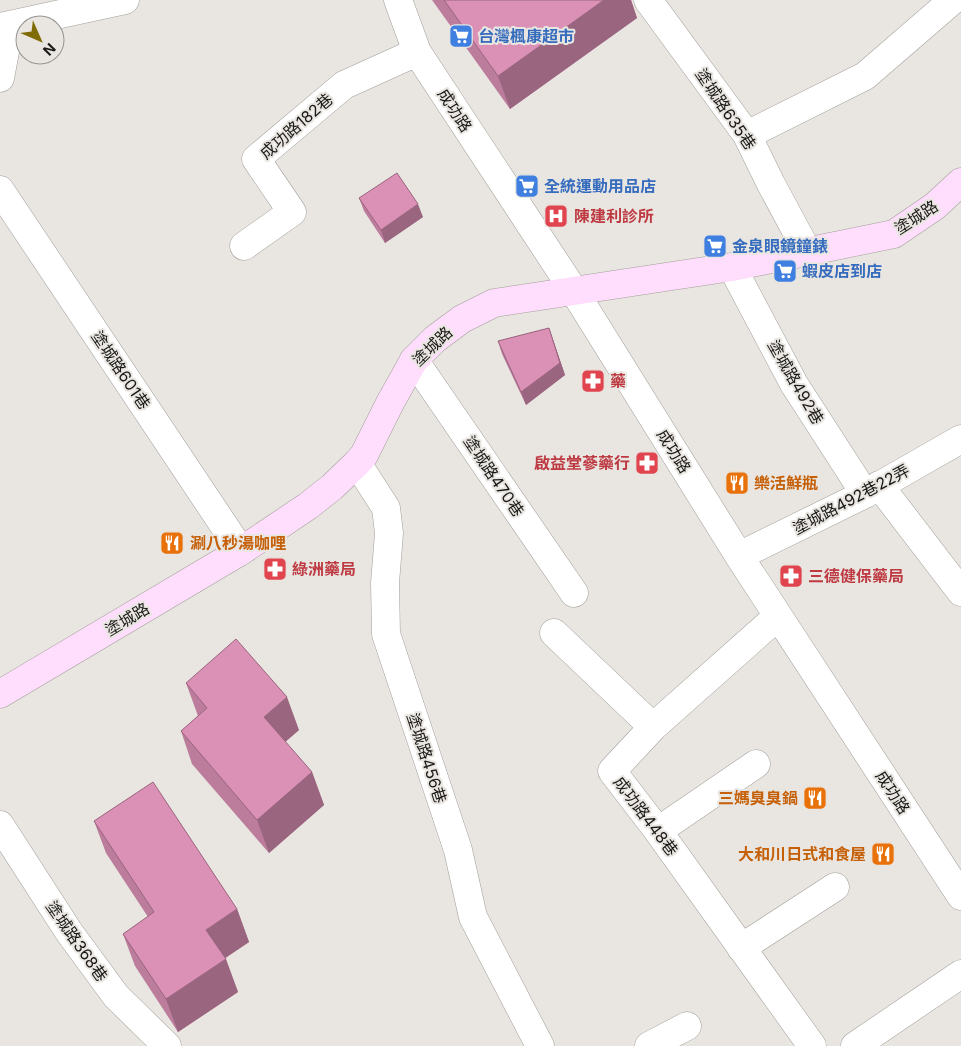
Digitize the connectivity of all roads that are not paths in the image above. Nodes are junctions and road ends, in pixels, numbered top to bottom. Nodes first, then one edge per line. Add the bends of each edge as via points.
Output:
1 (125, 0) edge
2 (398, 0) edge
3 (648, 0) edge
4 (953, 0) edge
5 (5, 26) edge
6 (416, 52) junction
7 (0, 78) edge
8 (747, 135) junction
9 (961, 182) edge
10 (0, 190) edge
11 (244, 246) dead end
12 (807, 251) junction
13 (732, 266) junction
14 (574, 291) junction
15 (414, 360) junction
16 (961, 439) edge
17 (357, 463) junction
18 (872, 490) junction
19 (241, 551) junction
20 (739, 556) junction
21 (961, 592) edge
22 (574, 593) dead end
23 (778, 616) junction
24 (554, 633) dead end
25 (0, 694) edge
26 (653, 727) junction
27 (756, 764) dead end
28 (0, 825) edge
29 (658, 831) junction
30 (835, 887) dead end
31 (961, 896) edge
32 (741, 948) junction
33 (961, 974) edge
34 (688, 1026) dead end
35 (167, 1046) edge
36 (540, 1046) edge
37 (649, 1046) edge
38 (812, 1046) edge
39 (855, 1046) edge

1 - 5 street
2 - 6 street, 成功路
3 - 8 street, 塗城路635巷
4 - 8 street via 865,76
5 - 7 street
6 - 11 street, 成功路182巷 via 344,84 256,159 292,212
6 - 14 street, 成功路
8 - 12 street, 塗城路635巷
9 - 12 street, 塗城路 via 935,206 894,234
10 - 19 street, 塗城路601巷
12 - 13 street, 塗城路
13 - 14 street, 塗城路
13 - 18 street, 塗城路492巷 via 794,384
14 - 15 street, 塗城路 via 494,303 462,319
14 - 20 street, 成功路
15 - 17 street, 塗城路
15 - 22 street, 塗城路470巷
16 - 18 street, 塗城路492巷22弄
17 - 19 street, 塗城路 via 308,506
17 - 36 street, 塗城路456巷 via 386,508 389,533 386,634 458,850 473,917
18 - 20 street, 塗城路492巷22弄
18 - 21 street, 塗城路492巷
19 - 25 street, 塗城路
20 - 23 street, 成功路
23 - 26 street, 成功路448巷
23 - 31 street, 成功路
24 - 26 street
26 - 29 street, 成功路448巷 via 612,771
27 - 29 street
28 - 35 street, 塗城路368巷 via 69,932 116,996
29 - 32 street, 成功路448巷
30 - 32 street
32 - 38 street, 成功路448巷
33 - 39 street
34 - 37 street

